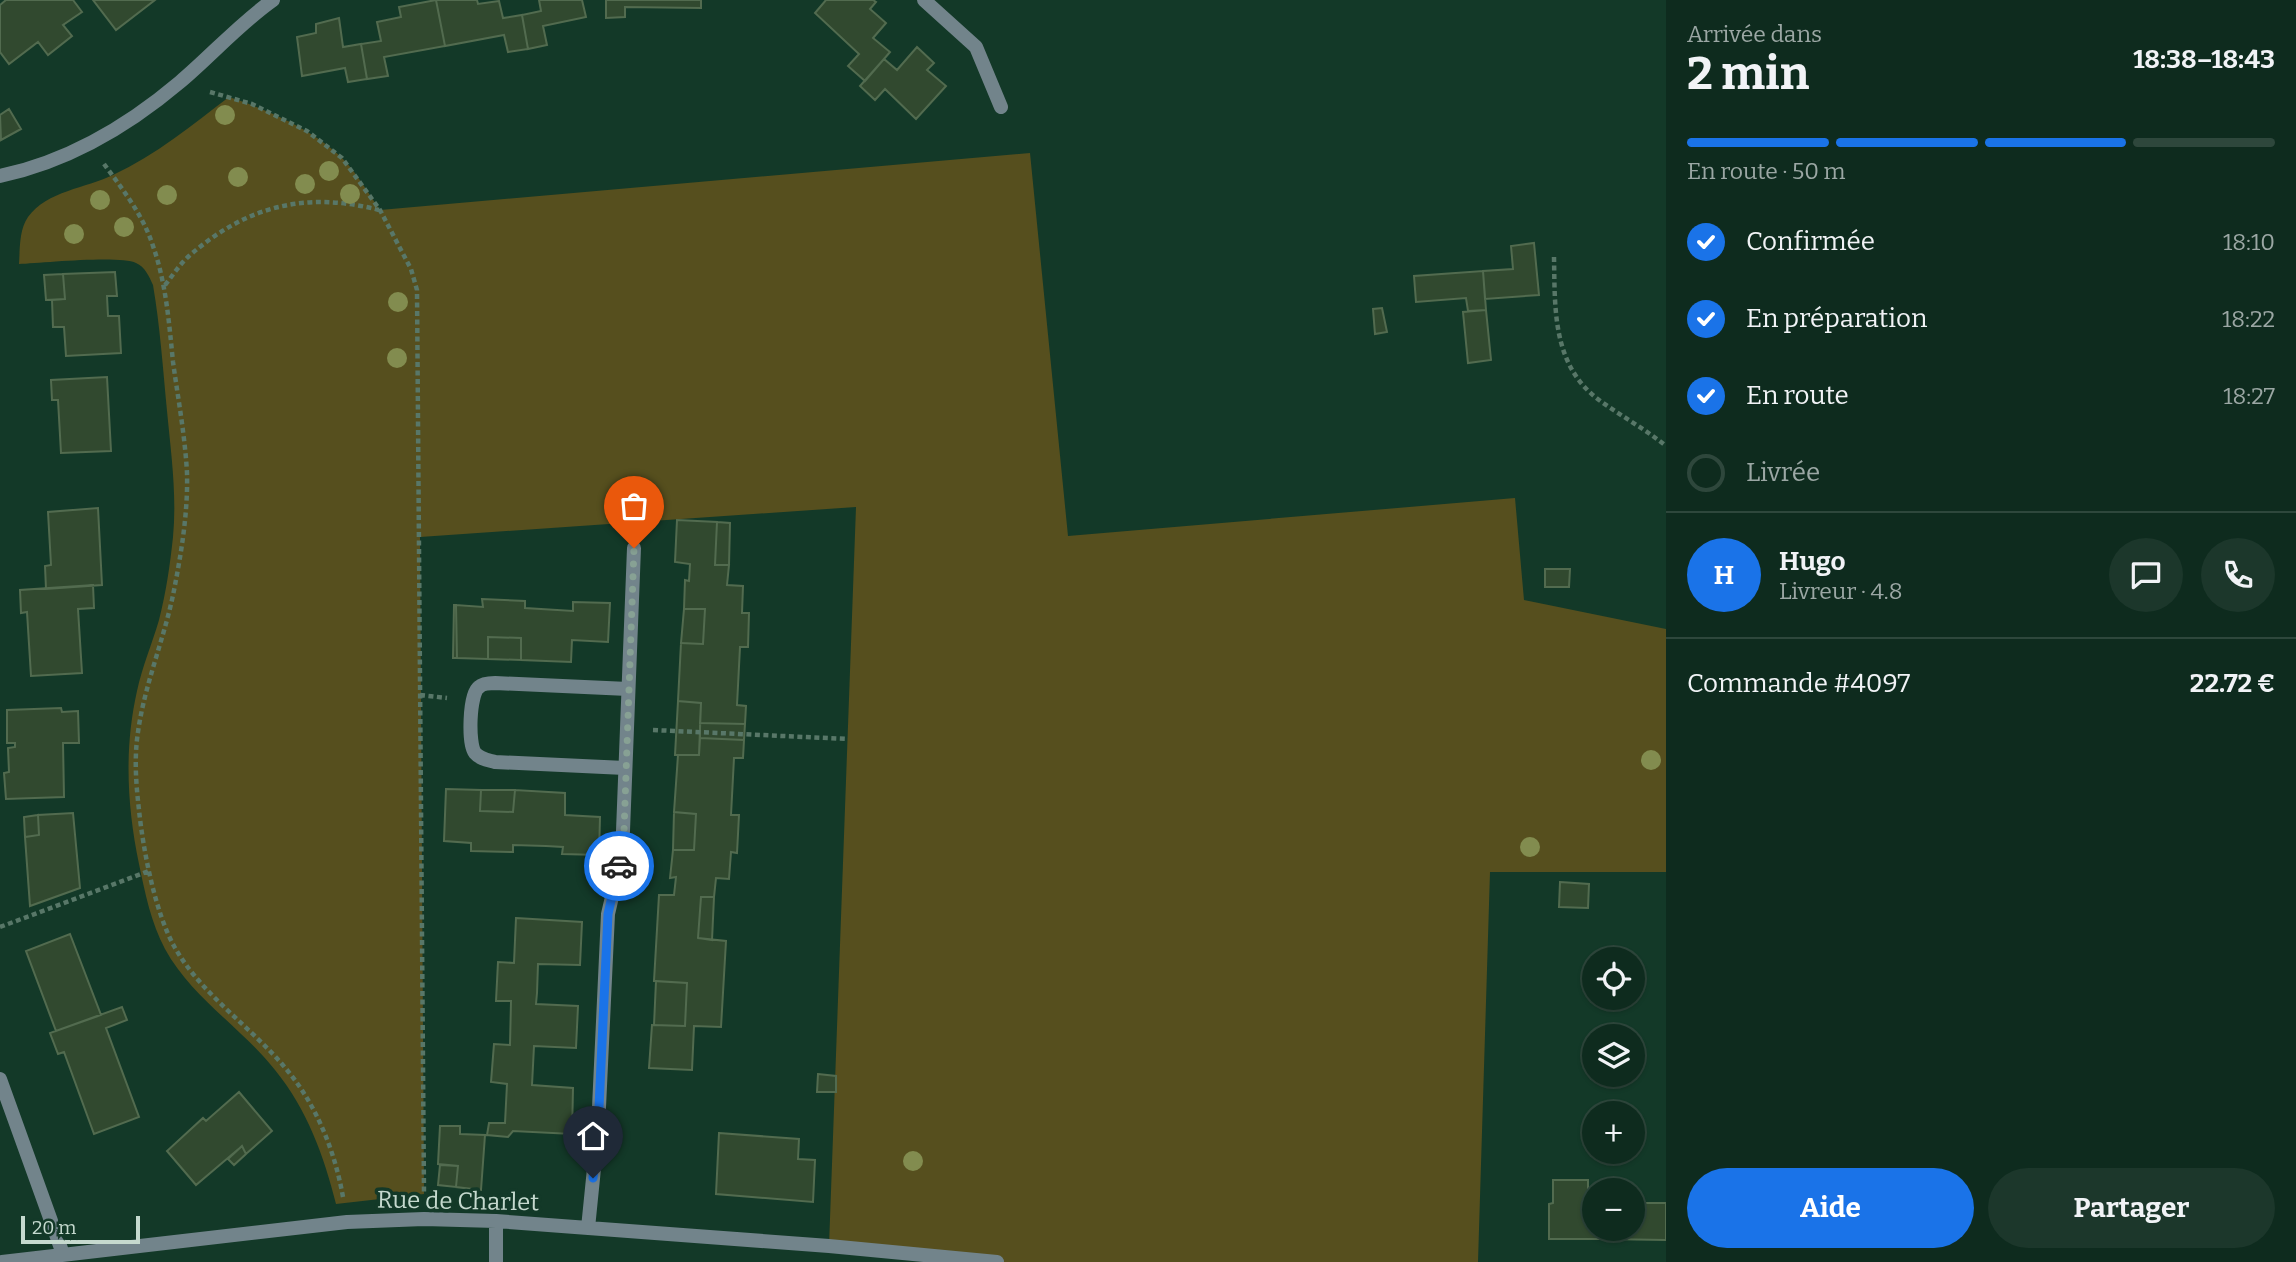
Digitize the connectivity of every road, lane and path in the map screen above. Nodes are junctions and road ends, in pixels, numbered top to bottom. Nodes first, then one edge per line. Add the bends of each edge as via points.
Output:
1 (273, 0) edge
2 (924, 0) edge
3 (179, 83) junction
4 (1002, 107) dead end
5 (90, 144) junction
6 (0, 176) edge
7 (380, 210) junction
8 (1555, 257) dead end
9 (164, 286) junction
10 (1666, 446) edge
11 (634, 548) dead end
12 (628, 689) junction
13 (676, 731) dead end
14 (848, 739) dead end
15 (625, 768) junction
16 (149, 871) junction
17 (0, 927) edge
18 (0, 1079) edge
19 (424, 1219) junction
20 (496, 1221) junction
21 (347, 1222) junction
22 (587, 1228) junction
23 (64, 1254) junction
24 (86, 1257) edge
25 (2, 1262) edge
26 (496, 1262) edge
27 (997, 1262) edge

1 - 3 street
2 - 4 street via 976,47
3 - 5 street
3 - 7 path via 252,104 307,131 342,158
5 - 6 street
5 - 9 path via 142,219
7 - 9 path via 319,201 279,205 215,236 187,257
7 - 19 path via 417,290
8 - 10 path via 1561,347 1576,379
9 - 16 path via 187,474 175,586 137,733 135,776
11 - 12 street
12 - 15 street
12 - 15 street via 495,683 478,687 472,701 472,748 484,760
13 - 14 path
15 - 22 street via 624,831 608,914 598,1129
16 - 17 path
16 - 21 path via 173,945 197,978 287,1070 308,1102 338,1168
18 - 23 street
19 - 20 street, Rue de Charlet
19 - 21 street, Rue de Charlet
20 - 22 street, Rue de Charlet
20 - 26 street
21 - 24 street, Rue de Charlet
22 - 27 street, Rue de Charlet
23 - 24 street, Rue de Charlet
23 - 25 street, Rue de Charlet

